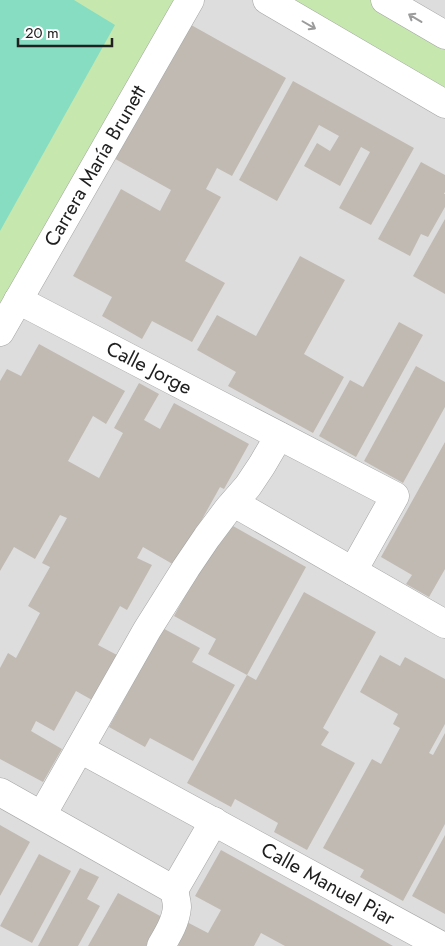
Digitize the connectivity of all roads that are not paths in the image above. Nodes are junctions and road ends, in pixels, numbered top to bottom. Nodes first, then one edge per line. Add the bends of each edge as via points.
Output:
1 (190, 0) edge
2 (267, 0) edge
3 (385, 0) edge
4 (445, 35) edge
5 (445, 104) edge
6 (18, 300) junction
7 (0, 332) edge
8 (279, 436) junction
9 (234, 503) junction
10 (353, 572) junction
11 (445, 624) edge
12 (80, 749) junction
13 (0, 792) edge
14 (42, 816) junction
15 (214, 822) junction
16 (174, 890) junction
17 (161, 946) edge
18 (442, 946) edge

1 - 6 street, Carrera María Brunett
2 -> 5 street
4 -> 3 street
6 - 7 street, Carrera María Brunett
6 - 8 street, Calle Jorge
8 - 9 street
8 - 10 street, Calle Jorge via 395,496
9 - 10 street
9 - 12 street via 212,530 147,630
10 - 11 street
12 - 14 street
12 - 15 street, Calle Manuel Piar
13 - 14 street
14 - 16 street
15 - 16 street
15 - 18 street, Calle Manuel Piar
16 - 17 street via 175,918

